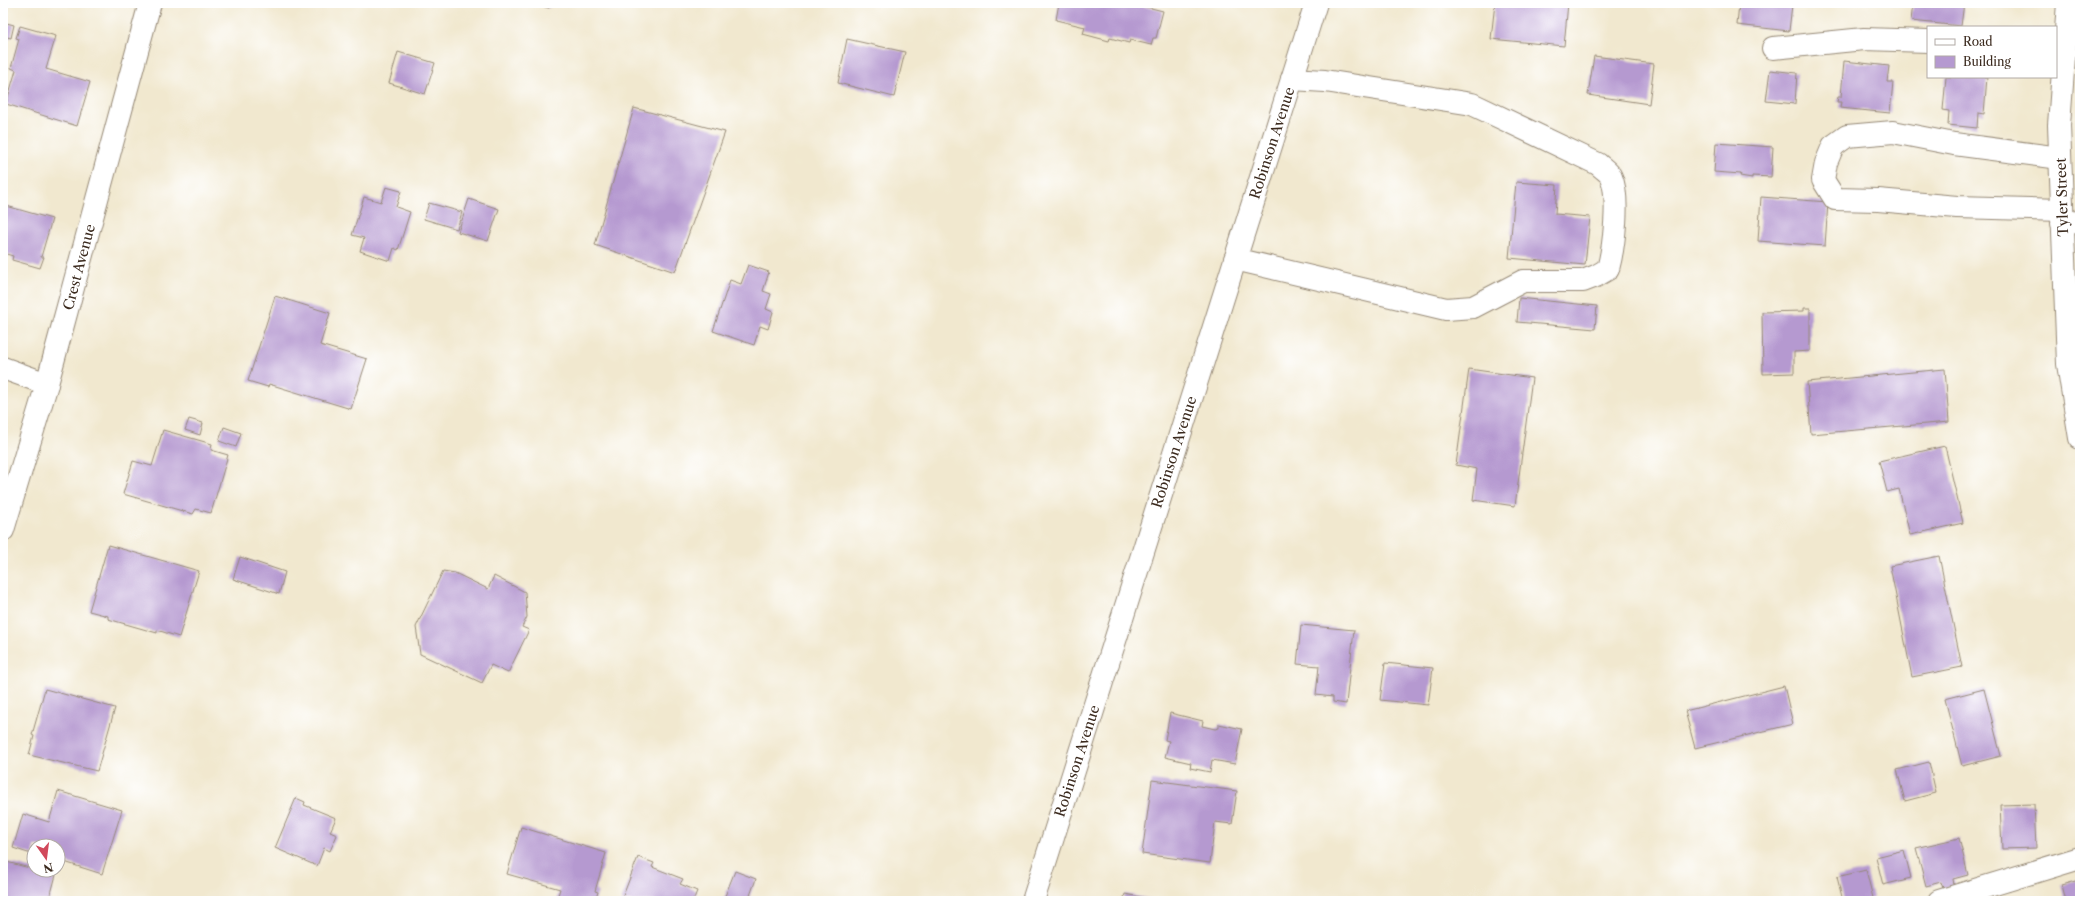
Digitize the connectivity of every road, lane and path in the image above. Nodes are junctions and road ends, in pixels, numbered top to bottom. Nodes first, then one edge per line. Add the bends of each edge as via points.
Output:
1 (150, 3) edge
2 (1316, 3) edge
3 (2068, 3) edge
4 (1927, 41) edge
5 (1773, 48) dead end
6 (2060, 57) edge
7 (1292, 79) junction
8 (2060, 158) junction
9 (2068, 219) edge
10 (1235, 259) junction
11 (3, 368) edge
12 (47, 384) junction
13 (2080, 438) edge
14 (3, 530) edge
15 (2080, 858) edge
16 (1033, 901) edge
17 (1939, 901) edge

1 - 12 street, Crest Avenue
2 - 7 street, Robinson Avenue
3 - 6 street, Tyler Street
4 - 5 street via 1864,39
6 - 8 street, Tyler Street
7 - 10 street, Robinson Avenue
7 - 10 street via 1325,81 1472,104 1598,164 1610,176 1616,192 1612,254 1608,269 1583,281 1523,281 1473,307 1446,309
8 - 9 street, Tyler Street
8 - 9 street via 1954,144 1893,132 1847,136 1833,146 1823,180 1835,199 1878,200
9 - 13 street, Tyler Street via 2068,364
10 - 16 street, Robinson Avenue
11 - 12 street
12 - 14 street, Crest Avenue
15 - 17 street

